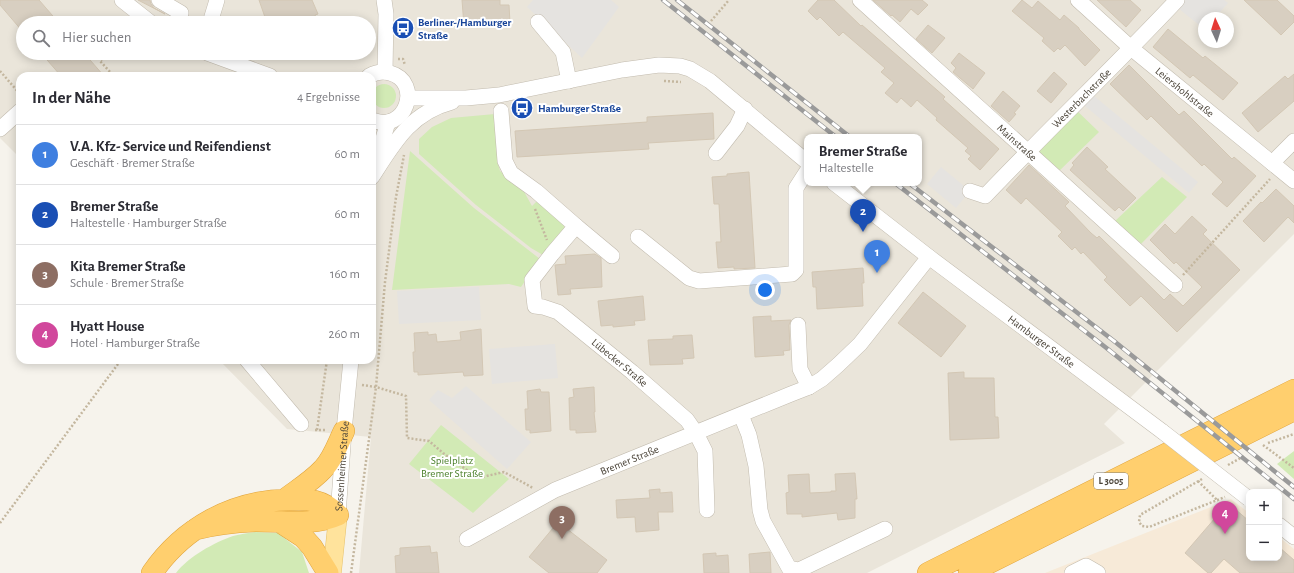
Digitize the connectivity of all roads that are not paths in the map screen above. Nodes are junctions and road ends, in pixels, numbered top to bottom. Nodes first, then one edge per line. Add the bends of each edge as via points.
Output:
1 (159, 0) edge
2 (217, 0) edge
3 (384, 0) edge
4 (860, 0) edge
5 (1078, 0) edge
6 (1176, 0) edge
7 (124, 1) edge
8 (180, 12) edge
9 (142, 16) edge
10 (212, 16) edge
11 (538, 22) dead end
12 (1131, 48) junction
13 (221, 60) edge
14 (245, 72) edge
15 (385, 72) junction
16 (376, 73) edge
17 (569, 81) junction
18 (408, 98) junction
19 (466, 98) junction
20 (745, 109) junction
21 (501, 111) dead end
22 (16, 115) edge
23 (376, 121) edge
24 (388, 122) junction
25 (0, 129) edge
26 (1294, 141) edge
27 (1028, 151) junction
28 (716, 153) dead end
29 (804, 159) edge
30 (376, 163) edge
31 (1275, 166) junction
32 (376, 171) edge
33 (804, 176) edge
34 (1294, 181) edge
35 (838, 186) edge
36 (970, 191) dead end
37 (576, 226) junction
38 (638, 237) dead end
39 (612, 256) dead end
40 (929, 257) junction
41 (1175, 284) road end
42 (798, 325) dead end
43 (250, 364) edge
44 (351, 364) edge
45 (809, 387) junction
46 (1294, 390) edge
47 (1294, 410) edge
48 (740, 415) junction
49 (301, 424) road end
50 (344, 431) junction
51 (696, 432) junction
52 (1243, 495) edge
53 (284, 500) junction
54 (707, 510) dead end
55 (338, 515) junction
56 (280, 522) junction
57 (1282, 528) edge
58 (196, 529) junction
59 (885, 529) dead end
60 (1294, 538) edge
61 (467, 539) dead end
62 (152, 573) edge
63 (328, 573) edge
64 (332, 573) edge
65 (928, 573) edge
66 (969, 573) edge
67 (1072, 573) edge
68 (1098, 573) edge

1 - 8 street
2 - 10 street
3 - 15 street
4 - 27 street, Mainstraße
5 - 12 street, Leiershohlstraße
6 - 12 street, Westerbachstraße
7 - 9 street
11 - 17 street via 563,52
12 - 27 street, Westerbachstraße
12 - 31 street, Leiershohlstraße
13 - 14 street
15 - 16 street
15 - 18 street via 393,74 404,83 408,90
17 - 19 street
17 - 20 street via 659,65 680,66 710,81
18 - 19 street
18 - 24 street via 407,106 402,113
19 - 32 street via 440,105 419,116 400,136
20 - 28 street via 737,126
20 - 29 street
21 - 37 street via 505,161 511,172
22 - 25 street
23 - 24 street
24 - 30 street
26 - 31 street
27 - 36 street, Westerbachstraße via 985,196
27 - 41 street, Mainstraße
31 - 34 street, Leiershohlstraße
33 - 38 street via 796,188 796,270 792,274 699,282 689,278
35 - 40 street, Hamburger Straße
37 - 39 street
37 - 51 street, Lübecker Straße via 532,280 535,306 558,312 632,372 687,420
40 - 45 street, Bremer Straße via 860,344 822,379
40 - 52 street, Hamburger Straße, bridge
42 - 45 street via 800,369
43 - 49 street
44 - 50 street, Sossenheimer Straße
45 - 48 street, Bremer Straße
46 - 65 highway, L 3005
47 - 66 highway, L 3005
48 - 51 street, Bremer Straße
48 - 59 street via 749,435 756,466 763,521 789,568 799,570
50 - 53 highway via 324,468 315,478
50 - 55 street, Sossenheimer Straße
51 - 54 street, Lübecker Straße via 705,451
51 - 61 street, Bremer Straße via 562,487
53 - 55 highway via 318,502 332,508
53 - 58 highway via 231,510
55 - 56 highway via 319,520
55 - 64 main road, Sossenheimer Straße
56 - 58 highway via 231,522
56 - 63 highway via 303,537
57 - 60 street
58 - 62 highway via 168,551
67 - 68 street via 1086,566

